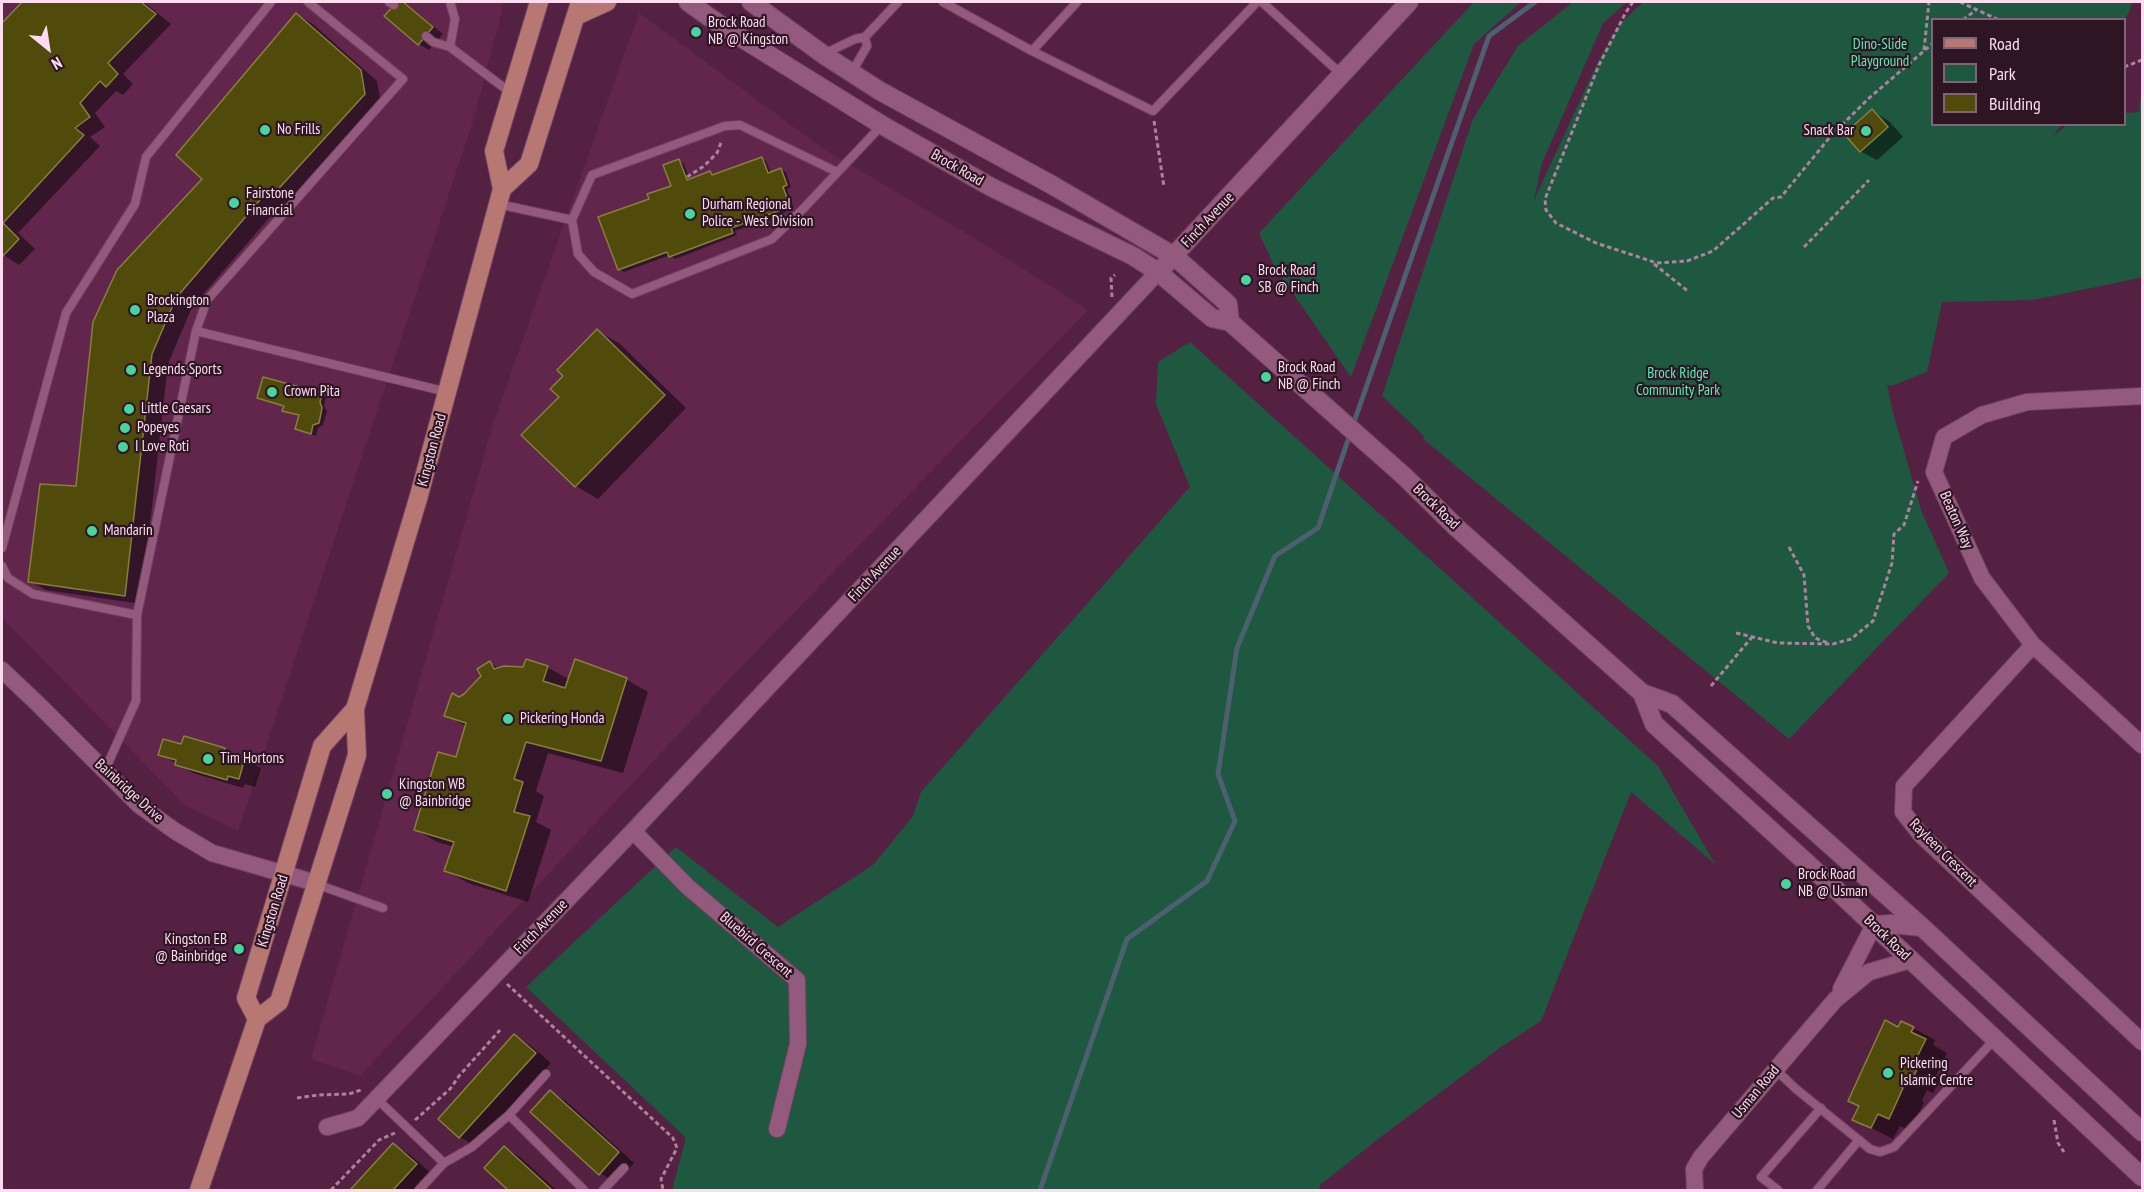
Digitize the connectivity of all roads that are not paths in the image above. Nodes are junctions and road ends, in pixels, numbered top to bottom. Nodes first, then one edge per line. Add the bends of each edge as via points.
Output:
1 (271, 2) edge
2 (308, 2) edge
3 (450, 2) edge
4 (539, 2) edge
5 (607, 2) edge
6 (688, 2) edge
7 (751, 2) edge
8 (898, 2) edge
9 (943, 2) edge
10 (1077, 2) edge
11 (1257, 2) edge
12 (1262, 2) edge
13 (1409, 2) edge
14 (578, 9) edge
15 (426, 36) dead end
16 (865, 37) junction
17 (450, 47) junction
18 (1032, 51) junction
19 (824, 55) junction
20 (852, 72) junction
21 (1341, 74) junction
22 (511, 93) junction
23 (882, 125) junction
24 (837, 171) junction
25 (500, 197) junction
26 (572, 220) junction
27 (1174, 256) junction
28 (1158, 272) junction
29 (1230, 322) junction
30 (196, 331) junction
31 (447, 392) junction
32 (2142, 396) edge
33 (2, 548) edge
34 (2, 566) edge
35 (137, 615) junction
36 (2033, 645) junction
37 (2, 670) edge
38 (1642, 693) junction
39 (355, 709) junction
40 (2142, 745) edge
41 (105, 770) junction
42 (633, 831) junction
43 (285, 874) junction
44 (316, 884) junction
45 (383, 908) dead end
46 (1874, 925) junction
47 (1922, 927) junction
48 (1910, 960) junction
49 (1834, 1000) junction
50 (258, 1019) junction
51 (1995, 1039) junction
52 (2142, 1042) edge
53 (1775, 1069) junction
54 (546, 1074) dead end
55 (377, 1099) junction
56 (1821, 1108) junction
57 (509, 1115) junction
58 (327, 1127) dead end
59 (777, 1129) dead end
60 (2142, 1132) edge
61 (1859, 1140) junction
62 (444, 1163) junction
63 (624, 1168) dead end
64 (2142, 1177) edge
65 (199, 1191) edge
66 (419, 1191) edge
67 (584, 1191) edge
68 (603, 1191) edge
69 (1695, 1191) edge
70 (1778, 1191) edge
71 (1817, 1191) edge

1 - 33 lane via 146,157 135,204 66,313
2 - 30 lane via 403,79 207,300
3 - 17 lane via 456,19
4 - 22 main road, Kingston Road
5 - 14 main road
6 - 23 main road, Brock Road
7 - 19 main road, Brock Road
8 - 16 lane
9 - 18 lane
10 - 18 lane
11 - 18 lane via 1153,111
12 - 21 lane
13 - 21 main road, Finch Avenue
14 - 25 main road via 529,164
15 - 17 lane
16 - 19 lane
16 - 20 lane via 867,46
17 - 22 lane
19 - 20 main road, Brock Road
20 - 27 main road, Brock Road
21 - 27 main road, Finch Avenue
22 - 25 main road, Kingston Road via 494,151
23 - 24 lane
23 - 28 main road, Brock Road via 991,187
24 - 26 lane via 740,125 725,126 592,175
24 - 26 lane via 772,239 632,294 594,272 578,254
25 - 26 lane
25 - 31 main road, Kingston Road
27 - 28 main road, Finch Avenue
27 - 29 main road, Brock Road via 1228,304
28 - 29 main road, Brock Road via 1212,318
28 - 42 street, Finch Avenue
29 - 38 main road, Brock Road
30 - 31 lane
30 - 35 lane
31 - 39 main road, Kingston Road
32 - 36 street, Beaton Way via 2027,402 1982,415 1944,437 1934,472 1982,578
34 - 35 lane via 8,578 33,594
35 - 41 lane via 136,701
36 - 40 street, Beaton Way
36 - 52 street, Rayleen Crescent via 1904,786 1903,812 1921,835
37 - 41 street, Bainbridge Drive
38 - 46 main road, Brock Road via 1654,724
38 - 47 main road, Brock Road via 1672,704
39 - 43 main road, Kingston Road via 322,746
39 - 44 main road, Kingston Road via 357,755
41 - 43 street, Bainbridge Drive via 139,805 212,853
42 - 55 street, Finch Avenue
42 - 59 street, Bluebird Crescent via 688,886 797,980 798,1044
43 - 44 street, Bainbridge Drive
43 - 50 main road, Kingston Road via 246,998
44 - 45 lane
44 - 50 main road, Kingston Road via 279,1002
46 - 47 main road
46 - 48 main road, Brock Road
46 - 49 street, Usman Road
47 - 60 main road, Brock Road
48 - 49 street, Usman Road via 1869,972
48 - 51 main road, Brock Road
49 - 53 street, Usman Road
50 - 65 main road, Kingston Road
51 - 61 lane via 1894,1147 1880,1152
51 - 64 main road, Brock Road
53 - 56 lane
53 - 69 street, Usman Road via 1701,1157 1694,1169
54 - 57 lane
55 - 58 street, Finch Avenue via 358,1118
55 - 62 lane
56 - 61 lane
56 - 70 lane via 1761,1177
57 - 62 lane via 472,1147
57 - 67 lane
61 - 71 lane
62 - 66 lane
63 - 68 lane

